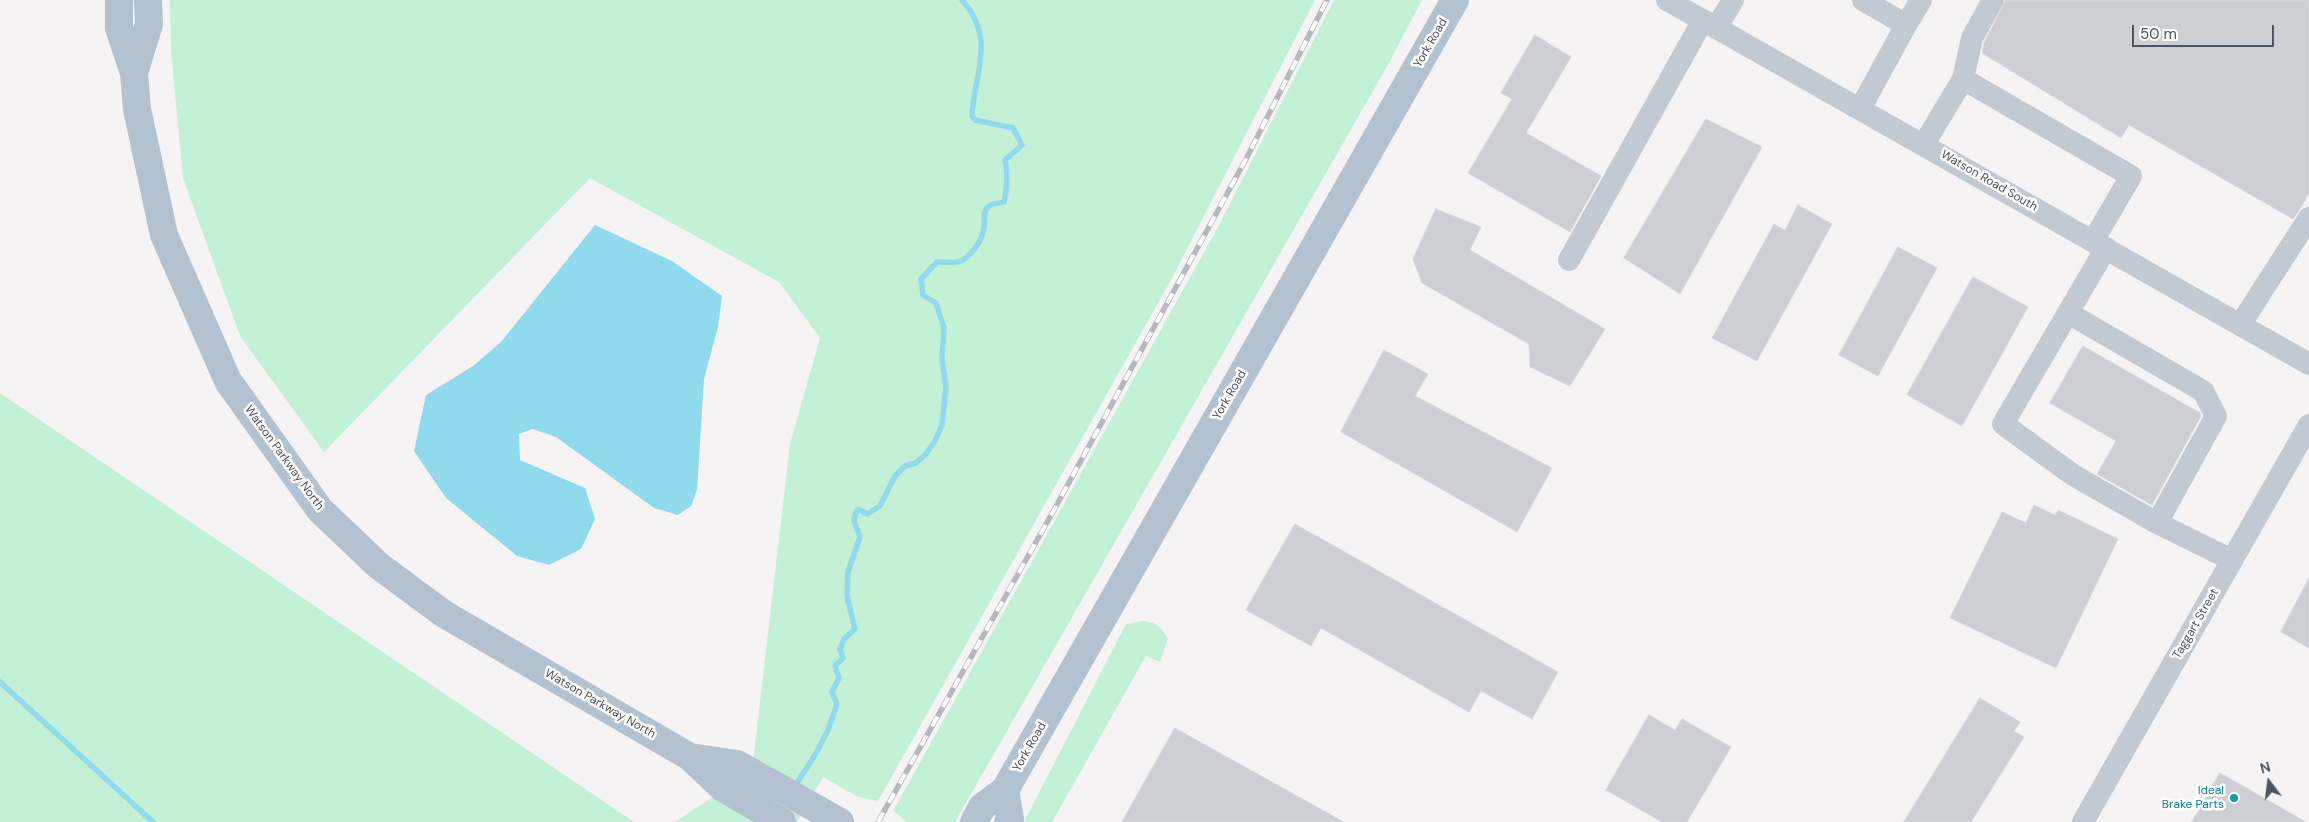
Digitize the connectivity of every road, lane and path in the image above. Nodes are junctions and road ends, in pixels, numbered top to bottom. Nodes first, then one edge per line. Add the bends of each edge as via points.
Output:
1 (119, 0) edge
2 (148, 0) edge
3 (1455, 0) edge
4 (1667, 0) edge
5 (1733, 0) edge
6 (1863, 0) edge
7 (1921, 0) edge
8 (1993, 0) edge
9 (1710, 24) junction
10 (1906, 25) junction
11 (134, 74) junction
12 (1963, 79) junction
13 (1860, 109) junction
14 (1924, 144) junction
15 (2309, 218) edge
16 (2099, 244) junction
17 (1570, 260) dead end
18 (2068, 312) junction
19 (2240, 325) junction
20 (2309, 364) edge
21 (2309, 425) edge
22 (2157, 523) junction
23 (2232, 560) junction
24 (690, 756) junction
25 (1006, 790) junction
26 (835, 819) edge
27 (782, 822) edge
28 (974, 822) edge
29 (1008, 822) edge
30 (2083, 822) edge

1 - 11 main road, Watson Parkway North via 119,28
2 - 11 main road, Watson Parkway North via 149,24
3 - 25 main road, York Road
4 - 9 street, Watson Road South
5 - 9 street
6 - 10 street
7 - 10 street
8 - 12 street via 1972,38
9 - 13 street, Watson Road South
9 - 17 street
10 - 13 street
11 - 24 main road, Watson Parkway North via 137,109 164,235 228,380 320,510 379,566 444,614
12 - 14 street
12 - 16 street via 2131,176
13 - 14 street, Watson Road South
14 - 16 street, Watson Road South
15 - 19 street
16 - 18 street
16 - 19 street, Watson Road South
18 - 22 street via 2203,390 2216,416
18 - 22 street via 2003,424 2073,475
19 - 20 street, Watson Road South
21 - 23 street, Taggart Street
22 - 23 street
23 - 30 street, Taggart Street
24 - 26 main road, Watson Parkway North via 737,764
24 - 27 main road, Watson Parkway North via 723,788
25 - 28 main road, York Road via 982,807
25 - 29 main road

